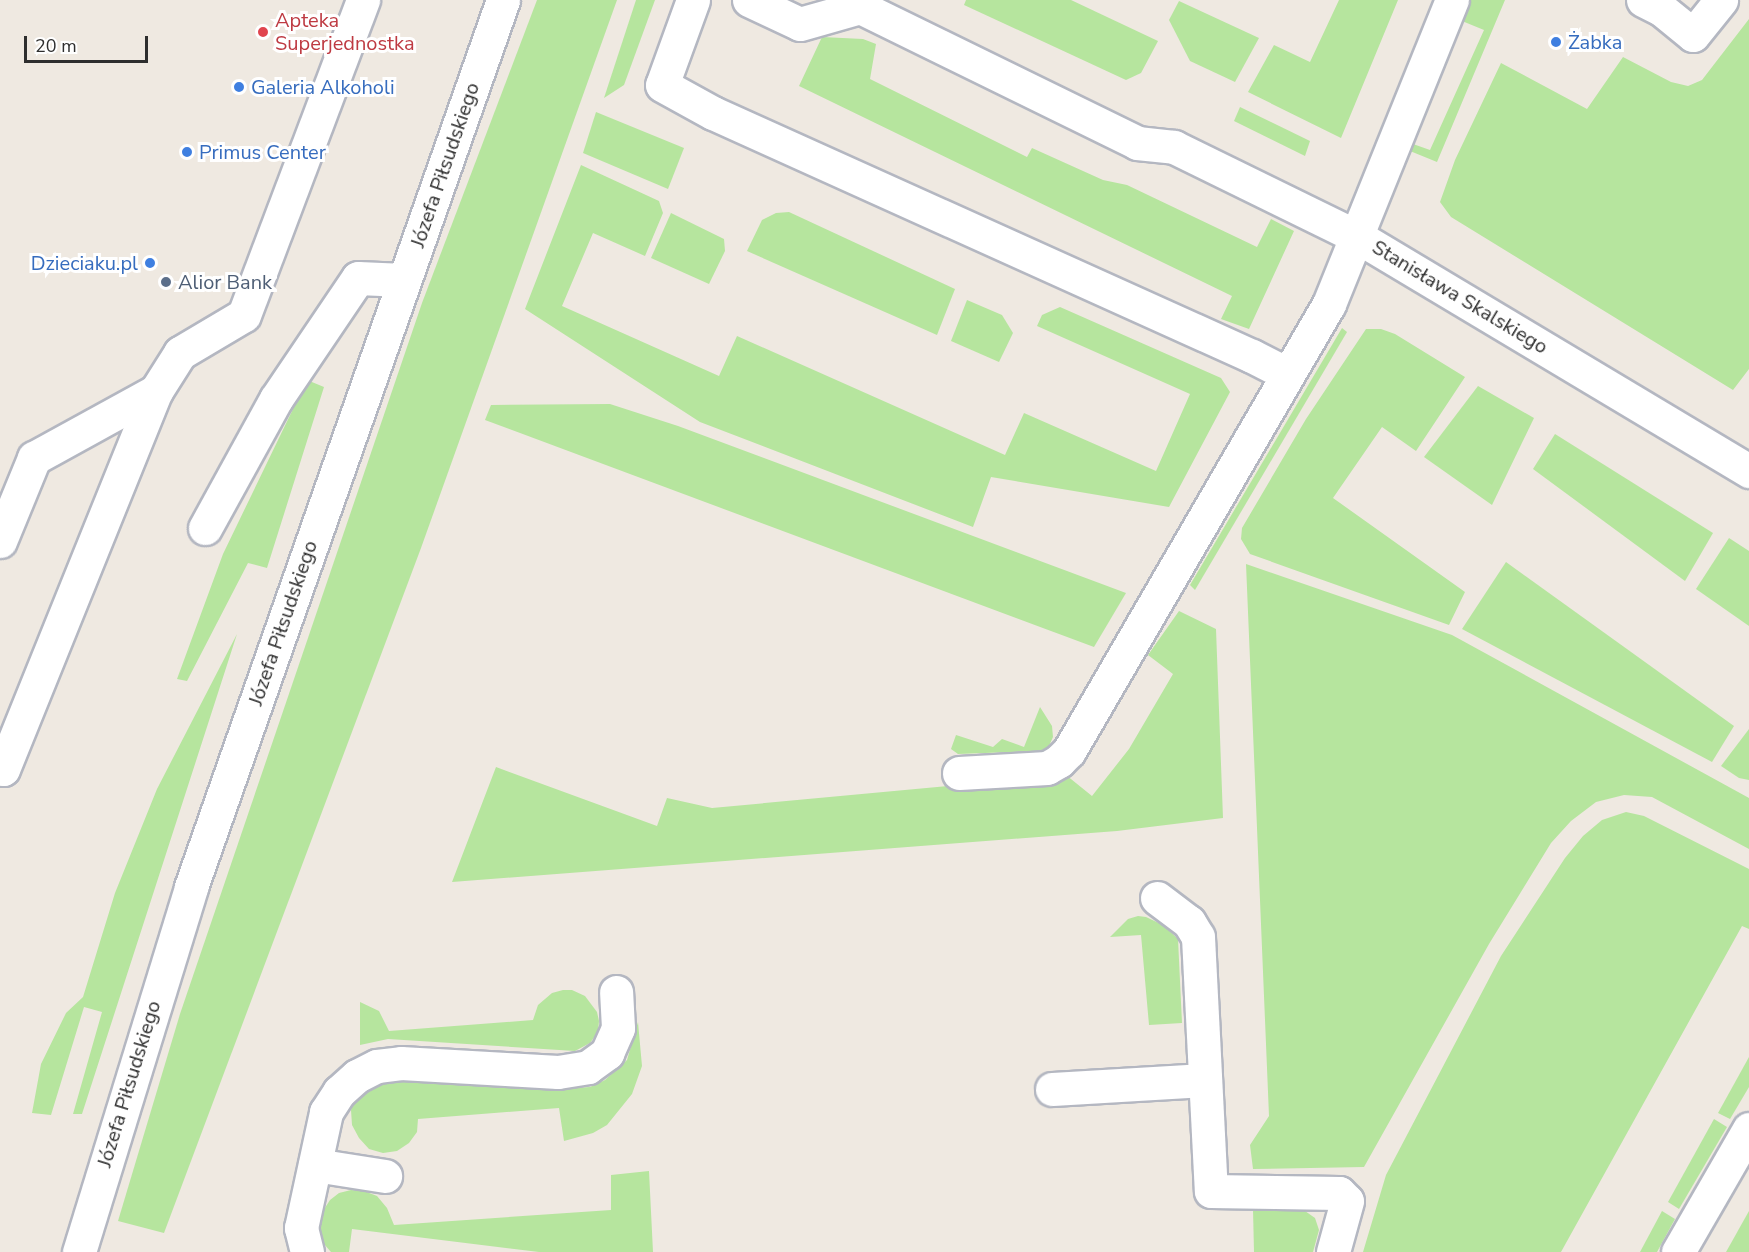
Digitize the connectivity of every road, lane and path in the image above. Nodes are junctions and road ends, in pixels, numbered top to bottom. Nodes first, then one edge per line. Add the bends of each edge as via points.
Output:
1 (363, 0) edge
2 (503, 0) edge
3 (693, 0) edge
4 (749, 0) edge
5 (1452, 0) edge
6 (1643, 0) edge
7 (1721, 0) edge
8 (1358, 237) junction
9 (404, 280) junction
10 (1287, 374) junction
11 (156, 391) junction
12 (1749, 471) edge
13 (205, 528) dead end
14 (0, 541) edge
15 (0, 768) edge
16 (959, 773) dead end
17 (1157, 898) dead end
18 (616, 992) dead end
19 (1205, 1080) junction
20 (1052, 1089) dead end
21 (1749, 1130) edge
22 (315, 1165) junction
23 (386, 1176) dead end
24 (79, 1252) edge
25 (307, 1252) edge
26 (1333, 1252) edge
27 (1678, 1252) edge

1 - 11 street via 244,315 180,353
2 - 9 street, Józefa Piłsudskiego
3 - 10 street via 662,85 713,113
4 - 8 street via 800,24 860,7 1137,143 1174,147
5 - 8 street, Stanisława Skalskiego
6 - 7 street via 1693,35
8 - 10 street via 1329,304
8 - 12 street, Stanisława Skalskiego
9 - 13 street via 358,278 276,399
9 - 24 street, Józefa Piłsudskiego via 191,887
10 - 16 street via 1069,751 1047,768
11 - 14 street via 34,458
11 - 15 street via 3,769
17 - 19 street via 1189,922 1198,937
18 - 22 street via 618,1028 607,1053 588,1067 558,1072 401,1063 377,1065 357,1076 339,1092 326,1112
19 - 20 street
19 - 26 street via 1211,1191 1339,1193 1347,1201
21 - 27 street
22 - 23 street
22 - 25 street via 301,1228

